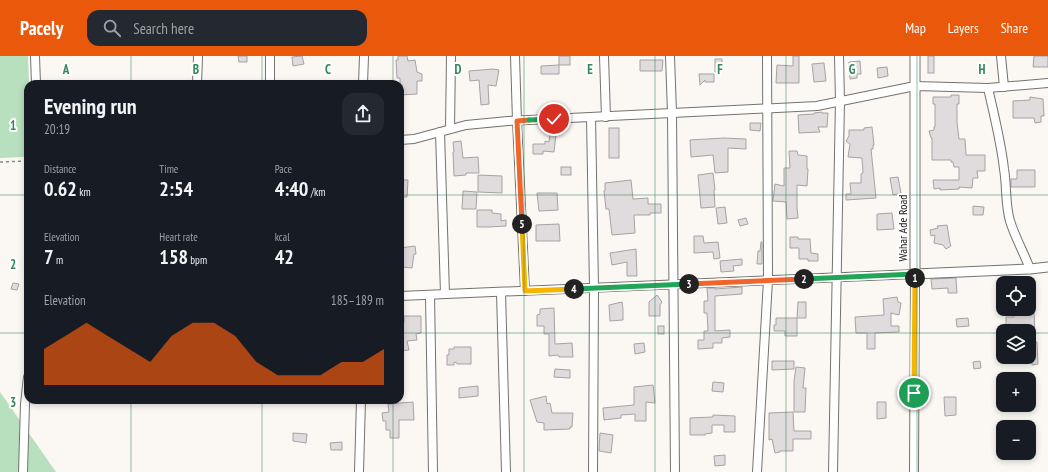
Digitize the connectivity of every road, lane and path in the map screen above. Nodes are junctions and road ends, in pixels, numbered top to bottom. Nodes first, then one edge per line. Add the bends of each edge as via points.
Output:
1 (35, 56) edge
2 (198, 56) edge
3 (270, 56) edge
4 (364, 56) edge
5 (451, 56) edge
6 (515, 56) edge
7 (604, 56) edge
8 (670, 56) edge
9 (767, 56) edge
10 (839, 56) edge
11 (915, 56) edge
12 (1001, 56) edge
13 (36, 80) edge
14 (197, 80) edge
15 (270, 80) edge
16 (363, 80) edge
17 (1048, 83) edge
18 (915, 86) junction
19 (1004, 87) junction
20 (988, 88) junction
21 (840, 101) junction
22 (768, 109) junction
23 (672, 113) junction
24 (591, 117) junction
25 (606, 117) junction
26 (517, 121) junction
27 (450, 129) junction
28 (440, 132) junction
29 (404, 140) edge
30 (24, 161) edge
31 (0, 162) edge
32 (1048, 267) edge
33 (1030, 269) junction
34 (915, 274) junction
35 (836, 277) junction
36 (768, 280) junction
37 (674, 284) junction
38 (594, 288) junction
39 (525, 291) junction
40 (502, 292) junction
41 (445, 294) junction
42 (430, 295) junction
43 (404, 296) edge
44 (25, 404) edge
45 (361, 404) edge
46 (23, 472) edge
47 (359, 472) edge
48 (433, 472) edge
49 (506, 472) edge
50 (593, 472) edge
51 (675, 472) edge
52 (757, 472) edge
53 (833, 472) edge
54 (914, 472) edge

1 - 13 street
2 - 14 street
3 - 15 street
4 - 16 street
5 - 27 street
6 - 26 street
7 - 25 street
8 - 23 street
9 - 22 street
10 - 21 street
11 - 18 street, Wahar Ade Road
12 - 19 street
17 - 19 street
18 - 20 street
18 - 21 street
18 - 34 street, Wahar Ade Road
19 - 20 street
20 - 33 street via 1002,152 1010,220
21 - 22 street via 817,106
21 - 35 street
22 - 23 street
22 - 36 street
23 - 25 street
23 - 37 street
24 - 25 street
24 - 26 street
24 - 38 street
26 - 27 street via 466,125
26 - 39 street
27 - 28 street
28 - 29 street
28 - 41 street
30 - 31 path
32 - 33 street
33 - 34 street
34 - 35 street
34 - 54 street, Wahar Ade Road
35 - 36 street
35 - 53 street
36 - 37 street
36 - 52 street
37 - 38 street
37 - 51 street
38 - 39 street
38 - 50 street
39 - 40 street
40 - 41 street
40 - 49 street
41 - 42 street
42 - 43 street
42 - 48 street
44 - 46 street
45 - 47 street

